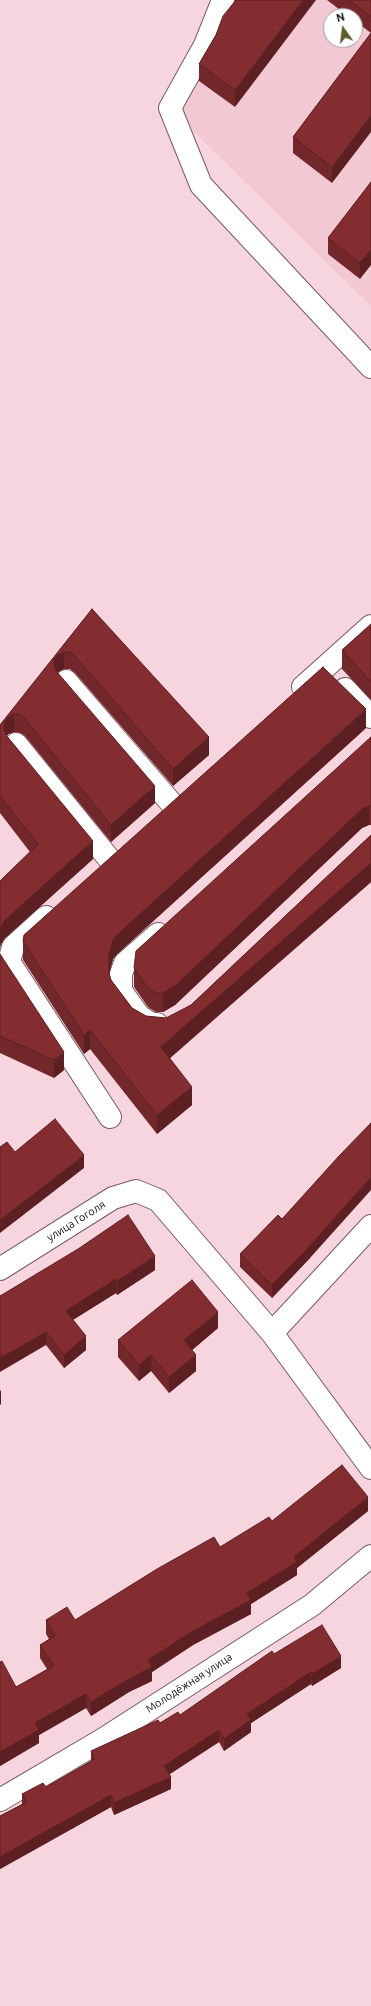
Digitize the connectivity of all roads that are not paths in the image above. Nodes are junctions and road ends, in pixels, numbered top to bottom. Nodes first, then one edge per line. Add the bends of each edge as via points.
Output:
1 (223, 0) edge
2 (371, 367) edge
3 (371, 626) edge
4 (324, 668) junction
5 (66, 680) edge
6 (289, 699) edge
7 (371, 717) edge
8 (16, 744) dead end
9 (155, 819) edge
10 (127, 845) edge
11 (110, 860) junction
12 (93, 875) edge
13 (58, 906) edge
14 (172, 921) edge
15 (176, 1018) edge
16 (110, 1117) dead end
17 (371, 1226) edge
18 (0, 1269) edge
19 (272, 1333) junction
20 (371, 1468) edge
21 (371, 1556) edge
22 (0, 1800) edge

1 - 2 street via 205,45 170,108 201,185
3 - 4 street
4 - 6 street
4 - 7 street
5 - 9 street via 178,799
8 - 11 street
10 - 11 street
11 - 12 street
13 - 16 street via 13,947 10,962
14 - 15 street via 126,963 121,974 121,990 139,1016 152,1024 166,1024
17 - 19 street
18 - 19 street, улица Гоголя via 113,1198 136,1192 158,1200
19 - 20 street
21 - 22 street, Молодёжная улица via 312,1605 102,1740

